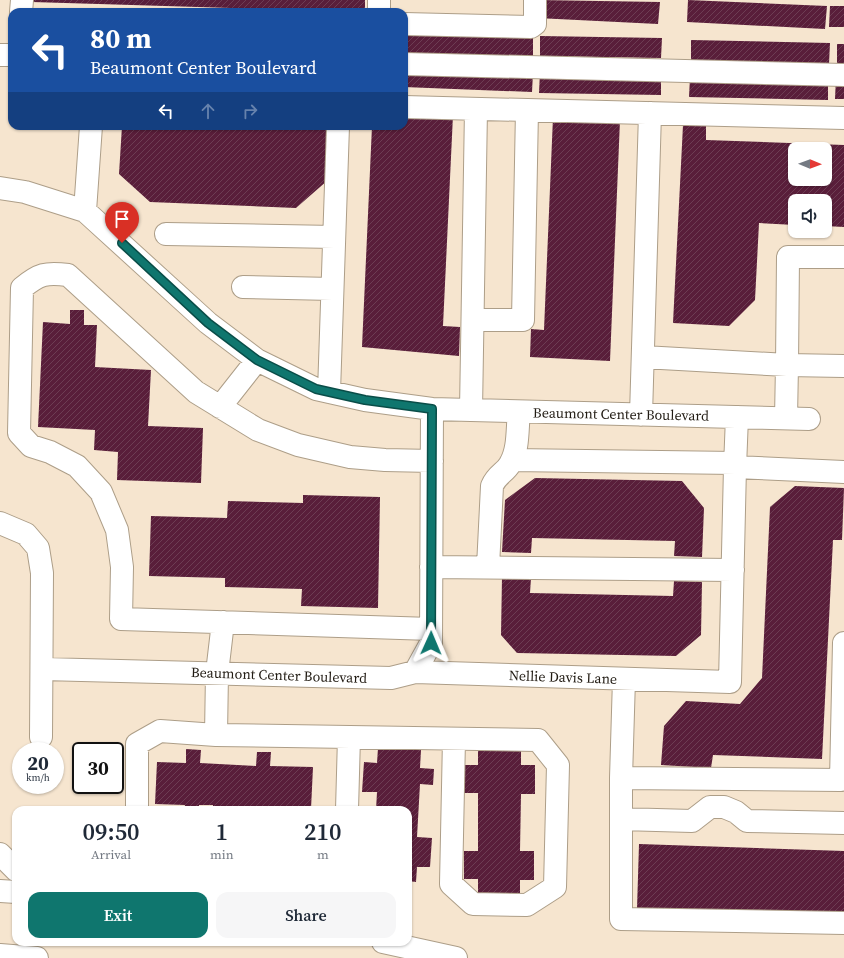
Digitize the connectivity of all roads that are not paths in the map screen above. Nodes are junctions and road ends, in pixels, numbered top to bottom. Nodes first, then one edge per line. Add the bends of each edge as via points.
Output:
1 (535, 0) edge
2 (408, 24) edge
3 (408, 64) edge
4 (844, 75) edge
5 (408, 107) edge
6 (476, 109) junction
7 (527, 110) junction
8 (650, 113) junction
9 (844, 118) edge
10 (91, 130) edge
11 (338, 130) edge
12 (0, 188) edge
13 (85, 210) junction
14 (166, 234) dead end
15 (334, 237) junction
16 (844, 257) edge
17 (243, 287) dead end
18 (332, 289) junction
19 (472, 320) junction
20 (643, 357) junction
21 (257, 360) junction
22 (787, 365) junction
23 (844, 366) edge
24 (329, 392) junction
25 (220, 407) junction
26 (432, 409) junction
27 (471, 410) junction
28 (519, 412) junction
29 (641, 415) junction
30 (737, 417) junction
31 (786, 418) junction
32 (809, 419) dead end
33 (512, 460) junction
34 (432, 461) junction
35 (735, 465) junction
36 (844, 472) edge
37 (0, 523) edge
38 (431, 567) junction
39 (488, 568) junction
40 (733, 570) junction
41 (223, 622) junction
42 (431, 629) junction
43 (844, 643) edge
44 (43, 668) junction
45 (415, 672) junction
46 (218, 673) junction
47 (624, 679) junction
48 (216, 734) junction
49 (42, 737) dead end
50 (349, 737) junction
51 (454, 739) junction
52 (621, 778) junction
53 (137, 806) edge
54 (347, 806) edge
55 (621, 820) junction
56 (844, 823) edge
57 (0, 854) edge
58 (12, 866) edge
59 (0, 891) edge
60 (12, 892) edge
61 (844, 923) edge
62 (401, 946) edge
63 (0, 955) edge
64 (37, 958) edge
65 (456, 958) edge

1 - 2 main road via 535,24 531,27
3 - 4 main road
5 - 6 main road
6 - 7 main road
6 - 19 main road
7 - 8 main road
7 - 19 main road via 523,320
8 - 9 main road
8 - 20 main road
10 - 13 main road
11 - 15 main road
12 - 13 main road, Beaumont Center Boulevard via 25,192
13 - 21 main road, Beaumont Center Boulevard via 208,323
14 - 15 main road
15 - 18 main road
16 - 22 main road via 788,257
17 - 18 main road
18 - 24 main road
19 - 27 main road
20 - 22 main road
20 - 29 main road
21 - 24 main road, Beaumont Center Boulevard via 316,389
21 - 25 main road
22 - 23 main road
22 - 31 main road
24 - 26 main road, Beaumont Center Boulevard via 365,400
25 - 34 main road via 258,430 298,445 350,456
25 - 41 main road via 196,392 68,275 52,273 36,276 22,288 19,433 31,446 50,452 77,466 101,492 117,530 122,567 121,618
26 - 27 main road, Beaumont Center Boulevard
26 - 34 main road
27 - 28 main road, Beaumont Center Boulevard
28 - 29 main road, Beaumont Center Boulevard
28 - 33 main road via 515,454
29 - 30 main road, Beaumont Center Boulevard
30 - 31 main road, Beaumont Center Boulevard
30 - 35 main road
31 - 32 main road, Beaumont Center Boulevard
33 - 35 main road
33 - 39 main road via 497,476 492,486
34 - 38 main road
35 - 36 main road
35 - 40 main road
37 - 44 main road via 26,534 38,548 42,573
38 - 39 main road
38 - 42 main road
39 - 40 main road
40 - 47 main road, Nellie Davis Lane via 730,682
41 - 42 main road
41 - 46 main road
42 - 45 main road via 431,643
43 - 52 main road via 841,780
44 - 46 main road, Beaumont Center Boulevard
44 - 49 main road
45 - 46 main road, Beaumont Center Boulevard via 391,678
45 - 47 main road, Nellie Davis Lane
46 - 48 main road
47 - 52 main road
48 - 50 main road
48 - 53 main road via 160,731 137,744
50 - 51 main road
50 - 54 main road
51 - 51 main road via 538,740 558,765 555,887 527,905 473,904 451,884
52 - 55 main road
55 - 56 main road via 692,821 710,807 724,807 747,821
55 - 61 main road via 621,919
57 - 58 main road
59 - 60 main road
62 - 65 main road
63 - 64 main road

